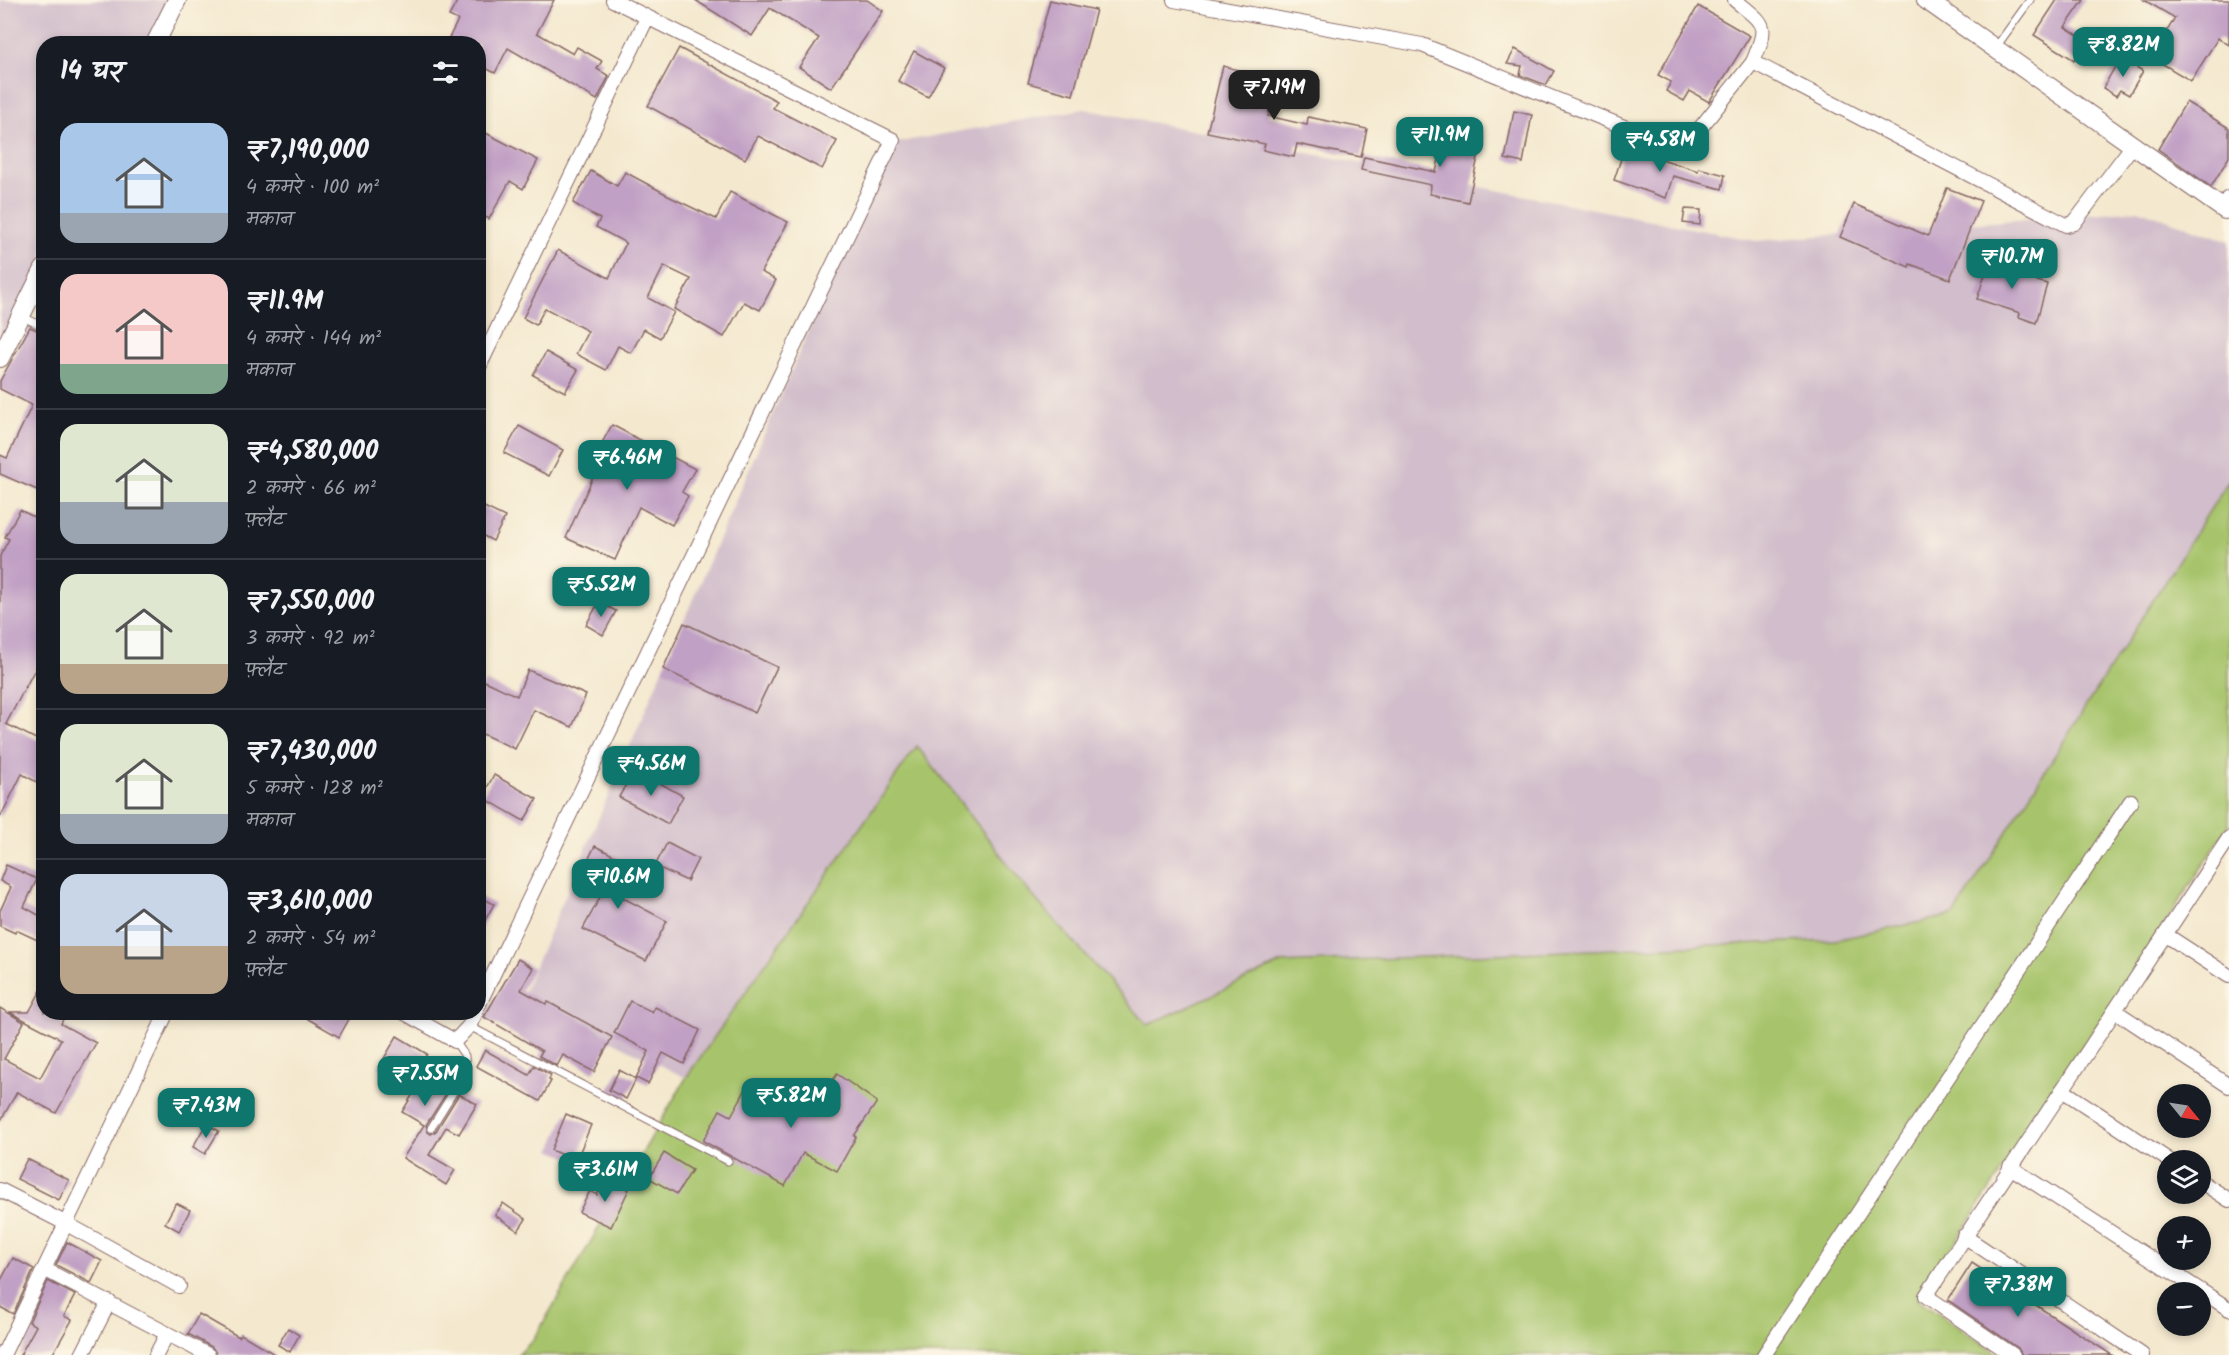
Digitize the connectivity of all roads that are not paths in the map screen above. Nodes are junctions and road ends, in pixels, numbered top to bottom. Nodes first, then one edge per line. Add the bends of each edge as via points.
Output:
1 (177, 0) edge
2 (613, 0) edge
3 (1174, 0) edge
4 (1735, 0) edge
5 (1926, 0) edge
6 (2030, 0) edge
7 (647, 18) junction
8 (159, 36) edge
9 (1995, 49) junction
10 (1753, 62) junction
11 (2133, 145) junction
12 (2228, 207) edge
13 (36, 285) edge
14 (20, 316) junction
15 (36, 323) edge
16 (486, 352) edge
17 (0, 358) edge
18 (2131, 801) dead end
19 (2227, 846) edge
20 (2166, 935) junction
21 (2229, 976) edge
22 (486, 989) edge
23 (2115, 1011) junction
24 (163, 1020) edge
25 (417, 1020) edge
26 (472, 1020) edge
27 (469, 1026) junction
28 (455, 1041) junction
29 (2229, 1086) edge
30 (2062, 1090) junction
31 (431, 1128) dead end
32 (2157, 1152) edge
33 (728, 1161) dead end
34 (2010, 1167) junction
35 (2211, 1188) edge
36 (0, 1190) edge
37 (2229, 1200) edge
38 (65, 1223) junction
39 (1964, 1236) junction
40 (44, 1269) junction
41 (180, 1286) dead end
42 (109, 1302) junction
43 (2229, 1309) edge
44 (167, 1334) junction
45 (3, 1355) edge
46 (82, 1355) edge
47 (156, 1355) edge
48 (208, 1355) edge
49 (1764, 1355) edge
50 (2013, 1355) edge
51 (2142, 1355) edge

1 - 8 street
2 - 7 street
3 - 10 street via 1422,45 1666,144 1683,143 1693,137
4 - 10 street via 1763,27
5 - 9 street
6 - 9 lane
7 - 16 street
7 - 22 street via 893,140
9 - 11 street
10 - 11 street via 2066,225 2074,223
11 - 12 street
13 - 14 street
14 - 15 lane
14 - 17 street
18 - 49 street
19 - 20 street
20 - 21 street
20 - 23 street
23 - 29 street
23 - 30 street
24 - 38 street
25 - 28 street
26 - 27 street
27 - 28 street
27 - 33 lane
28 - 31 lane via 465,1056 466,1072
30 - 32 street
30 - 34 street
34 - 39 street
34 - 43 street
35 - 37 street
36 - 38 street
38 - 40 street
38 - 41 street
39 - 50 street via 1926,1296
39 - 51 street
40 - 42 street
40 - 45 street
42 - 44 street
42 - 46 street
44 - 47 street
44 - 48 street

